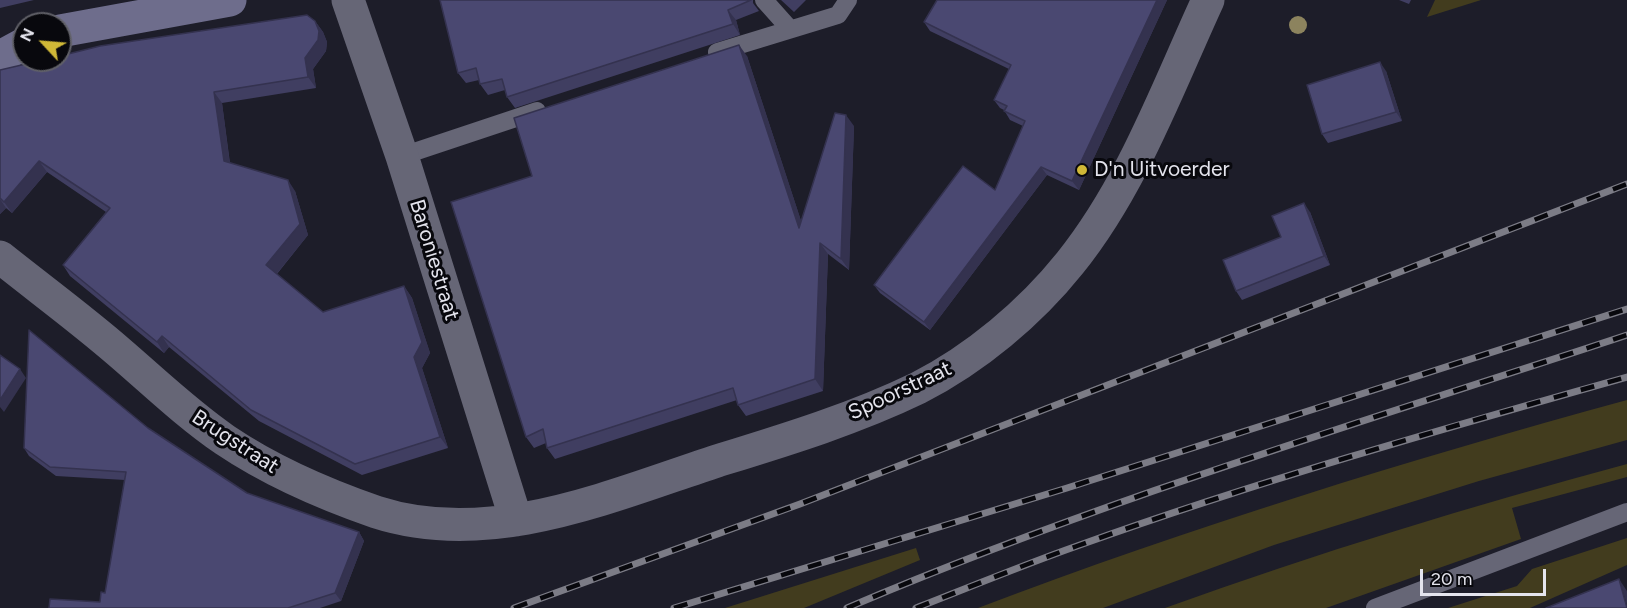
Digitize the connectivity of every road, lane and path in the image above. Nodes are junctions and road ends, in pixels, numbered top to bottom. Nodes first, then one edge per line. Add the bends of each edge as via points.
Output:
1 (231, 0) edge
2 (348, 0) edge
3 (764, 0) edge
4 (848, 0) edge
5 (1208, 0) edge
6 (789, 28) junction
7 (72, 29) edge
8 (701, 58) edge
9 (557, 105) edge
10 (402, 156) junction
11 (0, 257) edge
12 (1627, 512) edge
13 (516, 520) junction
14 (1375, 608) edge

1 - 7 street
2 - 10 street, Baroniestraat
3 - 6 lane
4 - 6 lane via 838,15
5 - 13 street, Spoorstraat via 1104,217 1043,293 963,361 918,387 818,429 574,508
6 - 8 lane
9 - 10 lane
10 - 13 street, Baroniestraat
11 - 13 street, Brugstraat via 183,408 225,440 282,474 377,512 410,520 445,525
12 - 14 lane

